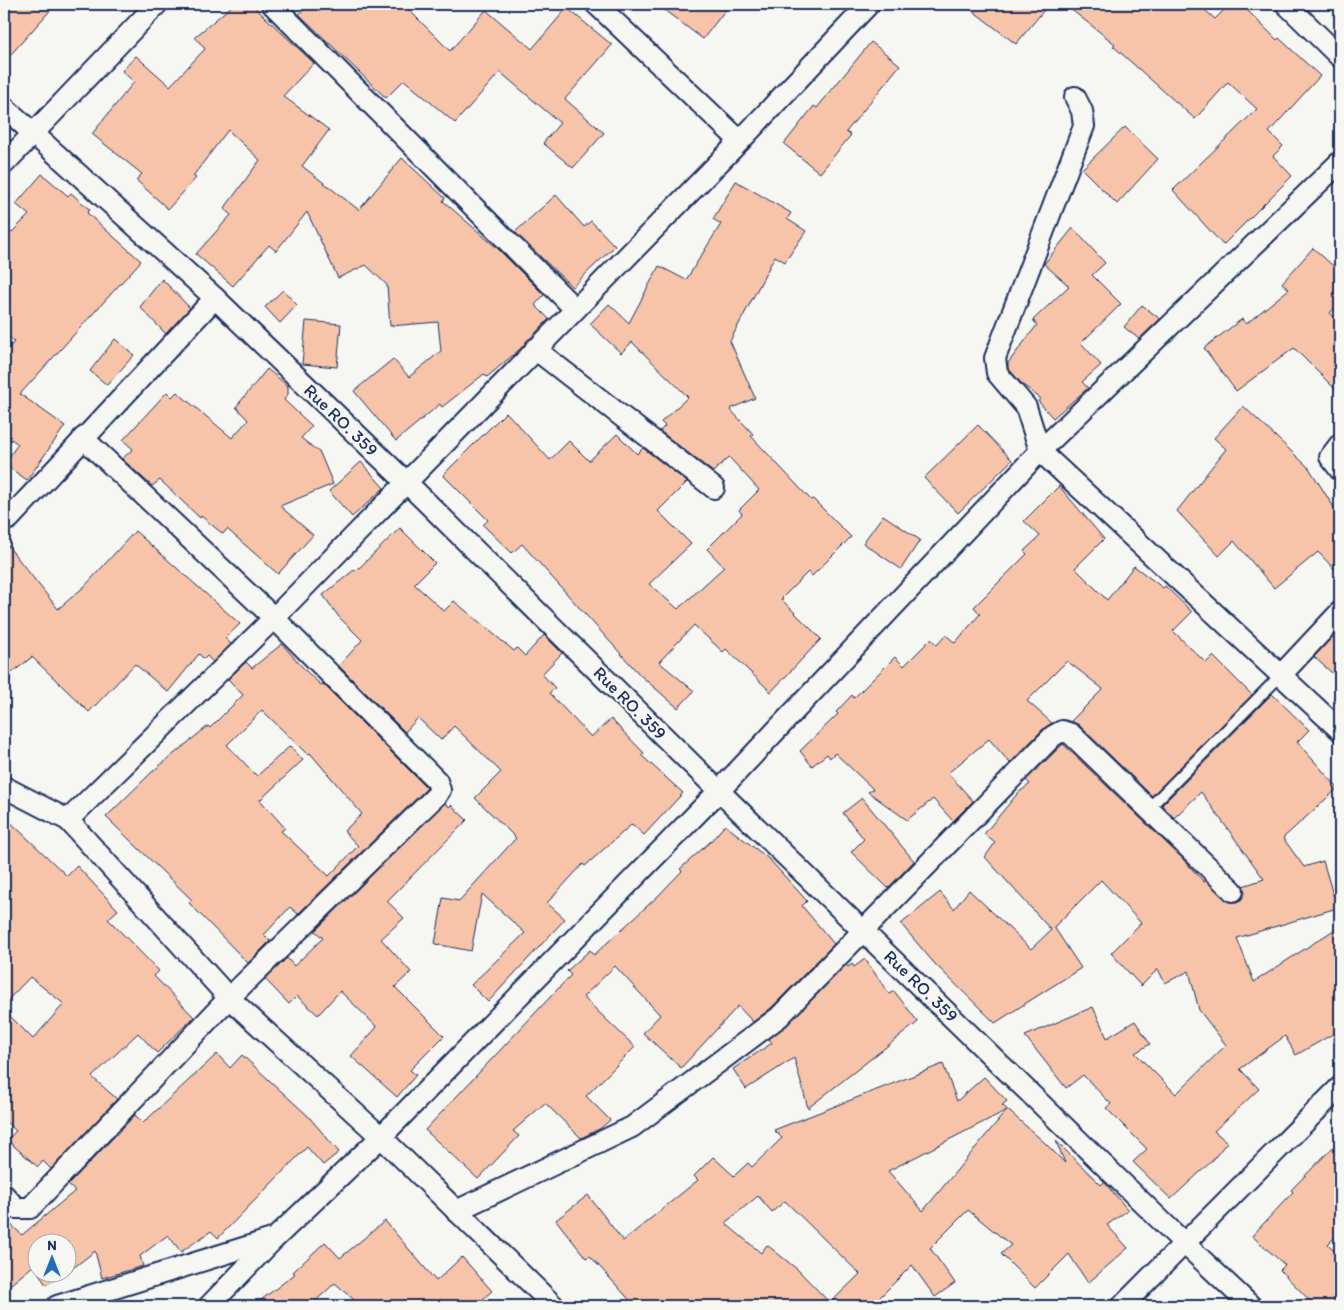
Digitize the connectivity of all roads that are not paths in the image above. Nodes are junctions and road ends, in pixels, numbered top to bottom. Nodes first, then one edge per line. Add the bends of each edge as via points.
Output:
1 (157, 4) edge
2 (272, 4) edge
3 (596, 4) edge
4 (869, 4) edge
5 (1286, 4) edge
6 (1340, 57) edge
7 (1075, 97) dead end
8 (4, 107) edge
9 (32, 133) junction
10 (740, 141) junction
11 (1340, 162) edge
12 (4, 164) edge
13 (215, 298) junction
14 (575, 309) junction
15 (536, 349) junction
16 (83, 438) junction
17 (1340, 444) edge
18 (1040, 451) junction
19 (1340, 470) edge
20 (405, 481) junction
21 (714, 488) dead end
22 (9, 519) dead end
23 (1340, 612) edge
24 (274, 618) junction
25 (1281, 675) junction
26 (1340, 730) edge
27 (4, 788) edge
28 (719, 791) junction
29 (1149, 808) junction
30 (68, 820) junction
31 (1232, 891) dead end
32 (865, 931) junction
33 (229, 998) junction
34 (1340, 1087) edge
35 (381, 1137) junction
36 (4, 1195) edge
37 (456, 1211) junction
38 (274, 1239) junction
39 (1185, 1244) junction
40 (58, 1306) edge
41 (209, 1306) edge
42 (554, 1306) edge
43 (1122, 1306) edge
44 (1251, 1306) edge

1 - 9 street
2 - 14 street
3 - 10 street
4 - 10 street
5 - 6 street
7 - 18 street via 1082,111 1084,126 995,358 997,373 1026,407
8 - 9 street, Rue RO. 359
9 - 12 street
9 - 13 street, Rue RO. 359
10 - 14 street
11 - 18 street
13 - 16 street
13 - 20 street, Rue RO. 359
14 - 15 street
15 - 20 street
15 - 21 street
16 - 22 street
16 - 24 street
17 - 19 street via 1330,457
18 - 25 street
18 - 28 street
20 - 24 street
20 - 28 street, Rue RO. 359
23 - 25 street
24 - 30 street
24 - 33 street via 438,781 440,790
25 - 26 street
25 - 29 lane
27 - 30 street
28 - 32 street, Rue RO. 359
28 - 35 street
29 - 31 street
29 - 32 street via 1071,734 1062,731 1053,736
30 - 33 street
32 - 37 street via 779,1017 632,1128
32 - 39 street, Rue RO. 359
33 - 35 street
33 - 36 street via 30,1208 16,1208
34 - 39 street
35 - 37 street
35 - 38 street
37 - 42 street
38 - 40 street
38 - 41 street
39 - 43 street
39 - 44 street, Rue RO. 359

